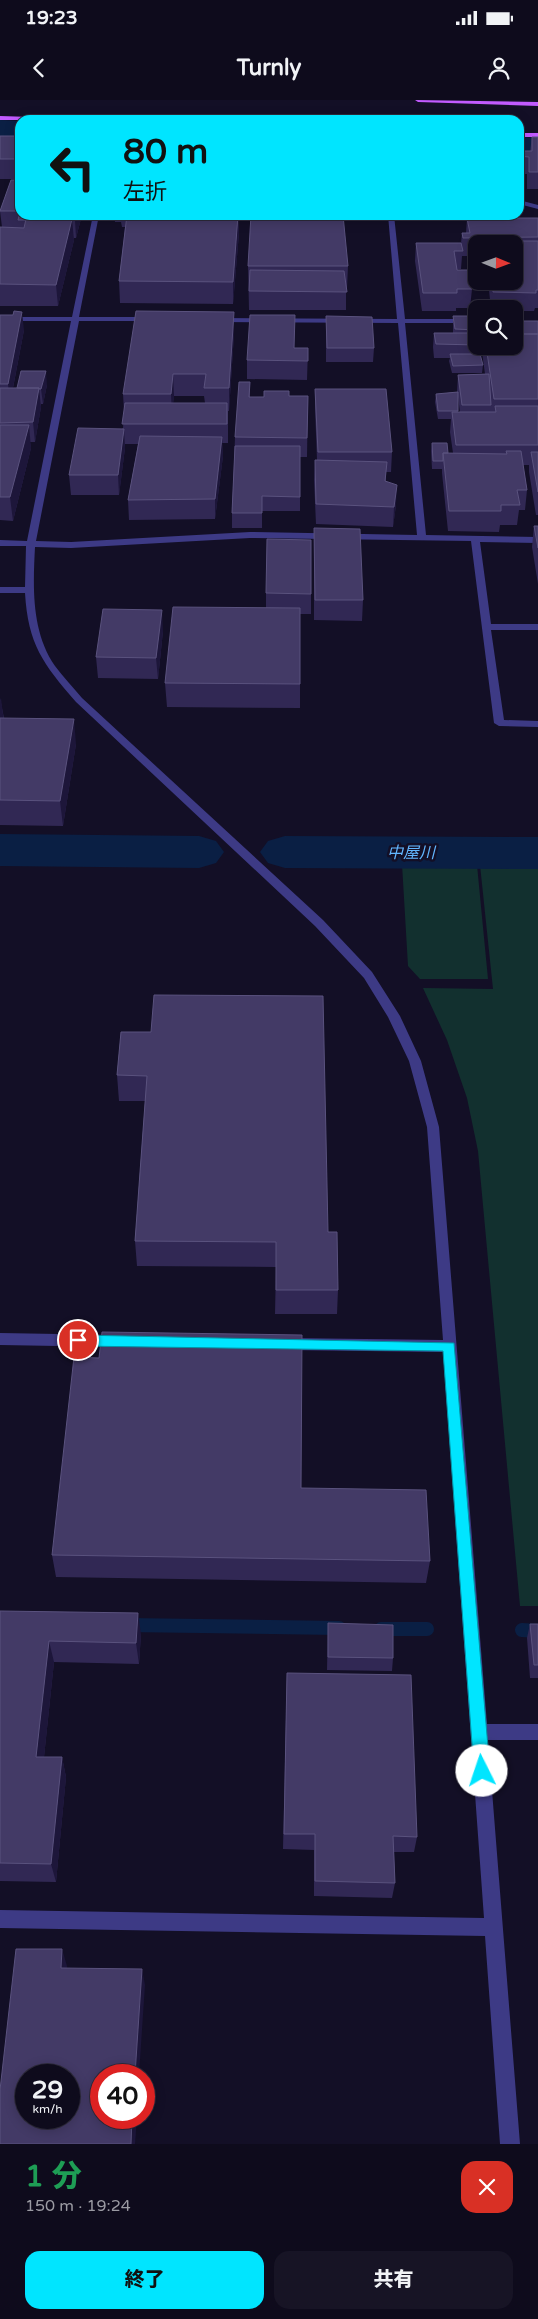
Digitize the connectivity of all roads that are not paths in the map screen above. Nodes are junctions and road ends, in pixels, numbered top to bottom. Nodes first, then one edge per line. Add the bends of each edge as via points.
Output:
1 (418, 100) edge
2 (538, 104) edge
3 (0, 118) edge
4 (15, 118) edge
5 (524, 135) edge
6 (538, 135) edge
7 (524, 203) edge
8 (538, 207) edge
9 (95, 220) edge
10 (392, 220) edge
11 (0, 319) edge
12 (76, 319) junction
13 (155, 319) edge
14 (204, 320) edge
15 (402, 321) junction
16 (468, 322) edge
17 (422, 539) junction
18 (475, 539) junction
19 (538, 540) edge
20 (0, 543) edge
21 (31, 544) junction
22 (0, 590) edge
23 (28, 590) junction
24 (486, 627) junction
25 (538, 627) edge
26 (538, 724) edge
27 (0, 1339) edge
28 (130, 1341) edge
29 (270, 1343) edge
30 (449, 1346) junction
31 (479, 1732) junction
32 (538, 1732) edge
33 (0, 1919) edge
34 (493, 1927) junction
35 (510, 2144) edge

1 - 2 main road
3 - 4 main road
5 - 6 main road
7 - 8 street
9 - 12 street
10 - 15 street
11 - 12 street
12 - 13 street
12 - 21 street
14 - 15 street
15 - 16 street
15 - 17 street
17 - 18 street
17 - 21 street via 250,536
18 - 19 street
18 - 24 street
20 - 21 street
21 - 23 street
22 - 23 street
23 - 30 street via 32,623 47,662 79,700 319,923 368,975 394,1016 415,1061 433,1127
24 - 25 street
24 - 26 street via 499,723
27 - 28 street
29 - 30 street
30 - 31 street
31 - 32 street
31 - 34 street
33 - 34 street
34 - 35 street

